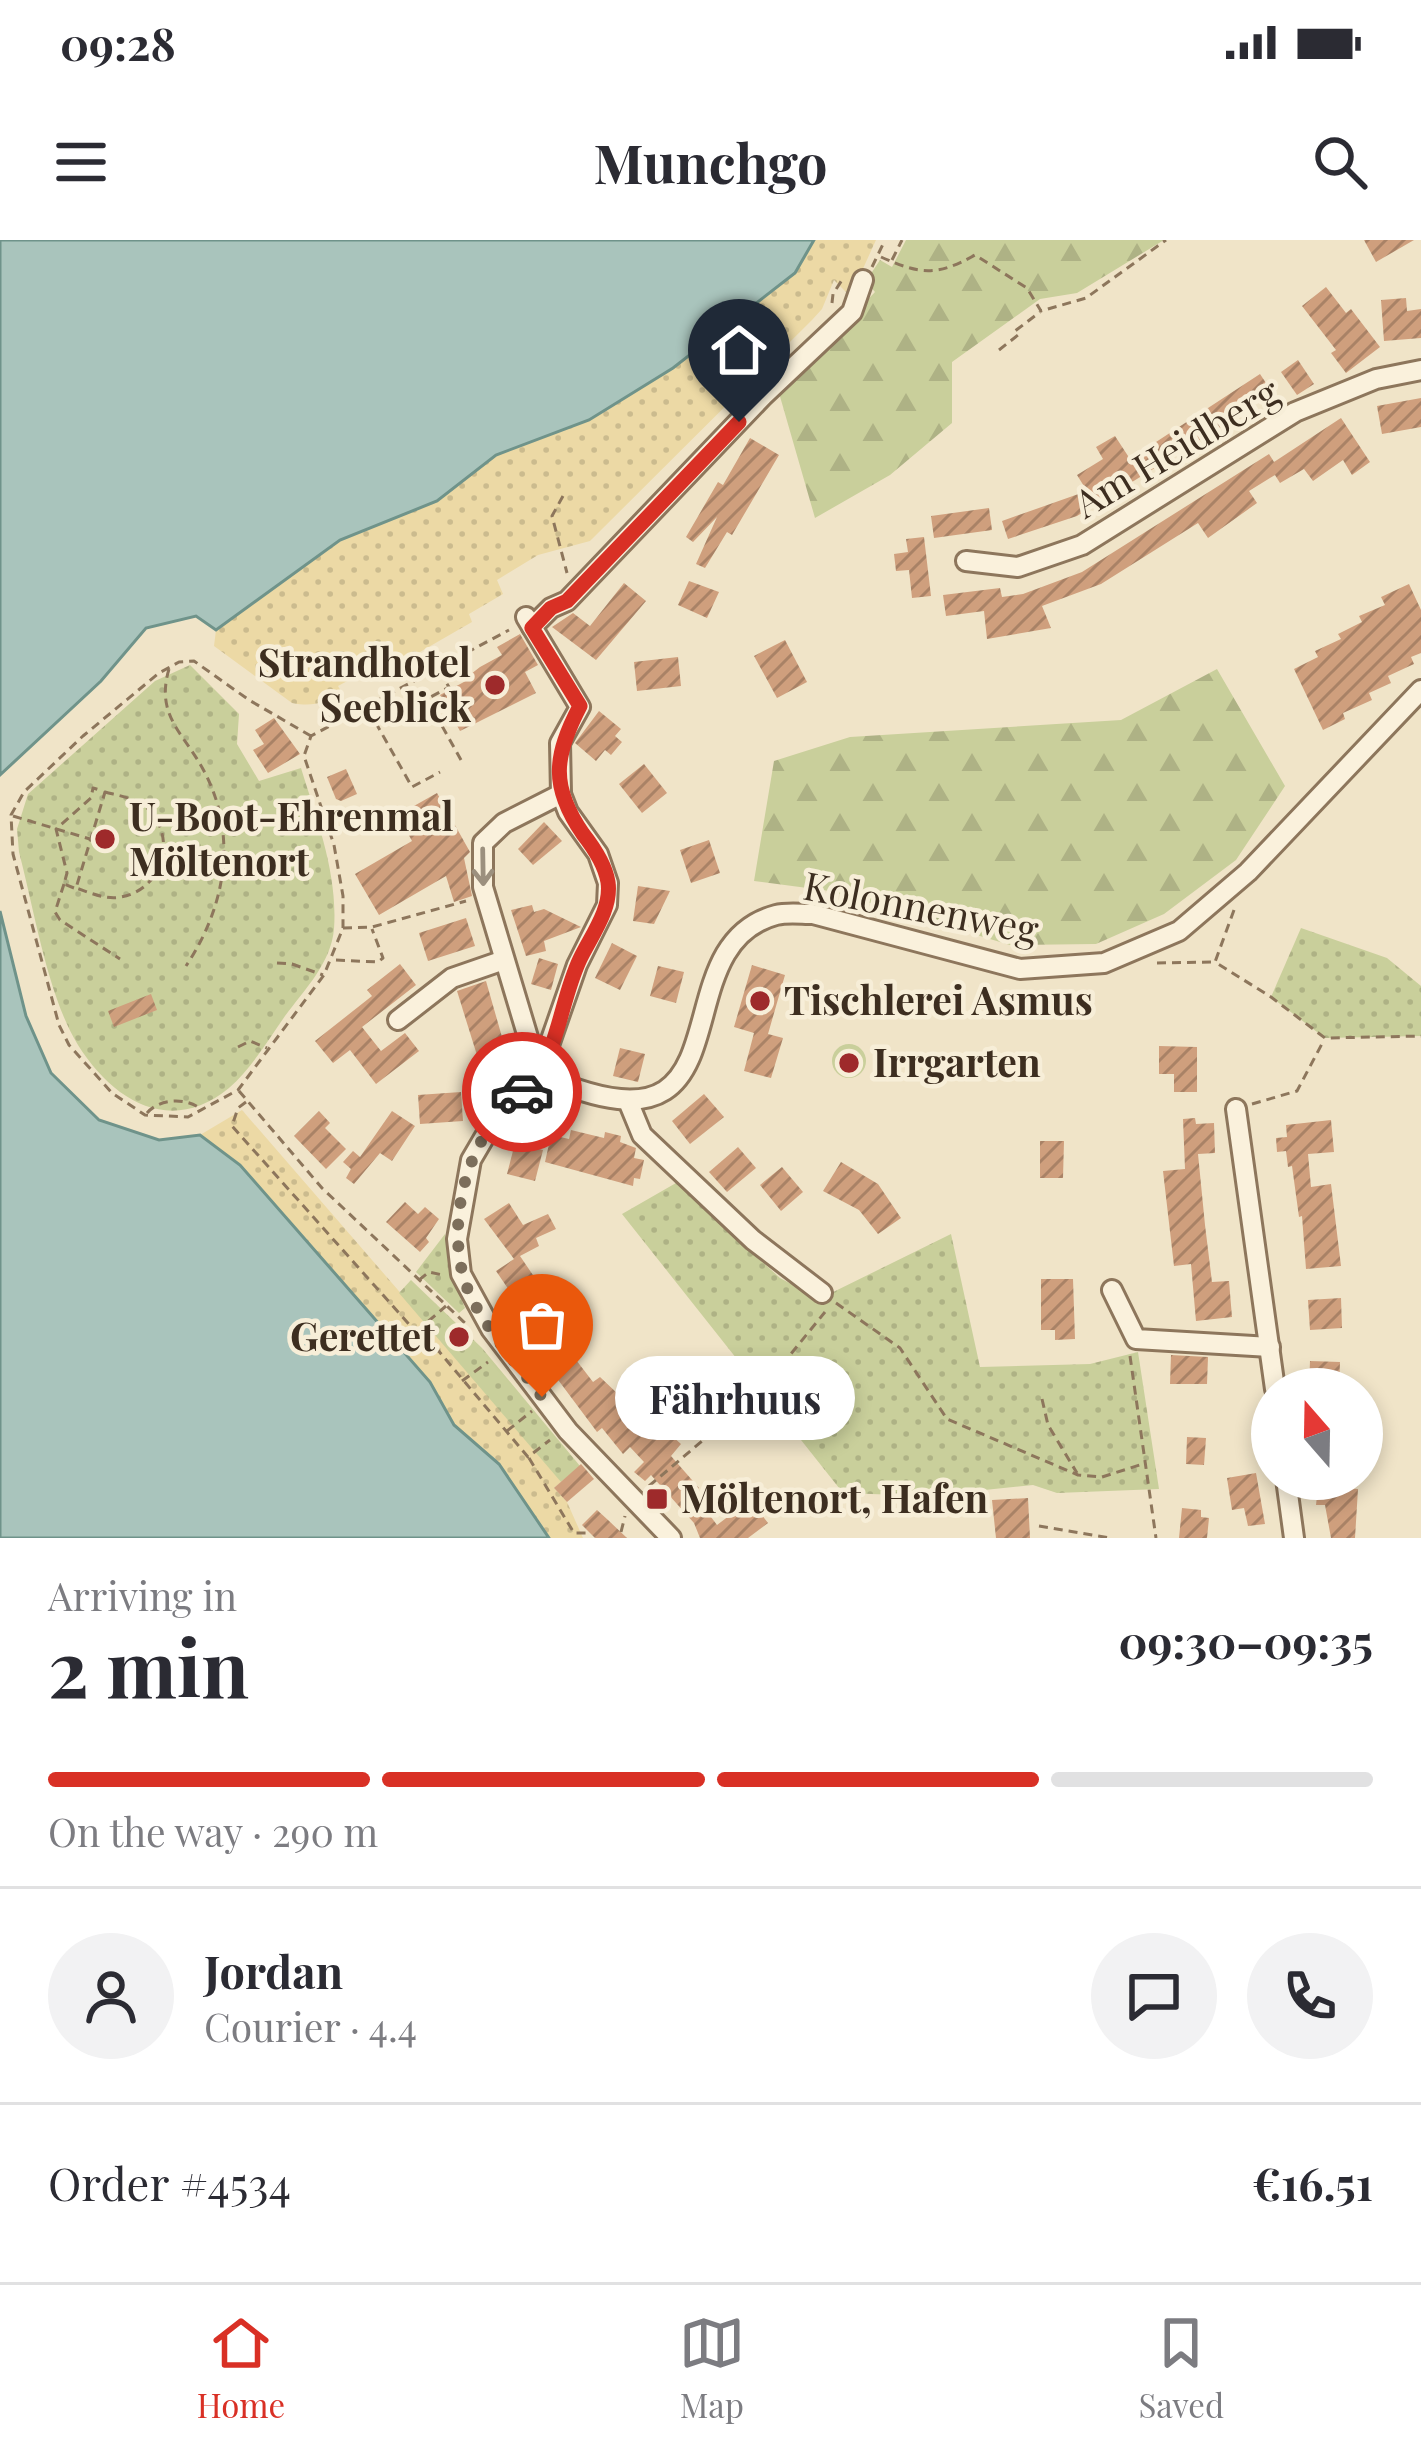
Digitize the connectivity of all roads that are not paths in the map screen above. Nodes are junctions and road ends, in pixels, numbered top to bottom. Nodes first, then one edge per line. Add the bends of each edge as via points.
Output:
1 (855, 275) road end
2 (1421, 370) edge
3 (966, 561) dead end
4 (1421, 690) edge
5 (561, 794) junction
6 (504, 959) junction
7 (398, 1020) dead end
8 (539, 1074) junction
9 (628, 1101) junction
10 (1236, 1109) road end
11 (1112, 1290) dead end
12 (823, 1302) road end
13 (1270, 1347) junction
14 (1272, 1368) edge
15 (1289, 1500) edge
16 (666, 1536) edge
17 (1294, 1538) edge

1 - 5 street via 852,312 567,601 530,622 580,706 560,743
2 - 3 street, Am Heidberg via 1295,412 1082,545 1018,567
4 - 9 street, Kolonnenweg via 1248,872 1179,931 1104,963 1020,969 813,914 779,914 730,946 682,1076 660,1094
5 -> 6 street via 483,843 485,895
5 - 8 street via 598,854 607,905
6 - 7 street via 452,978
6 - 8 street
8 - 9 street
8 - 16 street via 471,1160 458,1239 461,1274 491,1329 568,1431
9 - 12 street via 642,1135
10 - 13 street
11 - 13 street via 1136,1339
13 - 14 street
15 - 17 street

